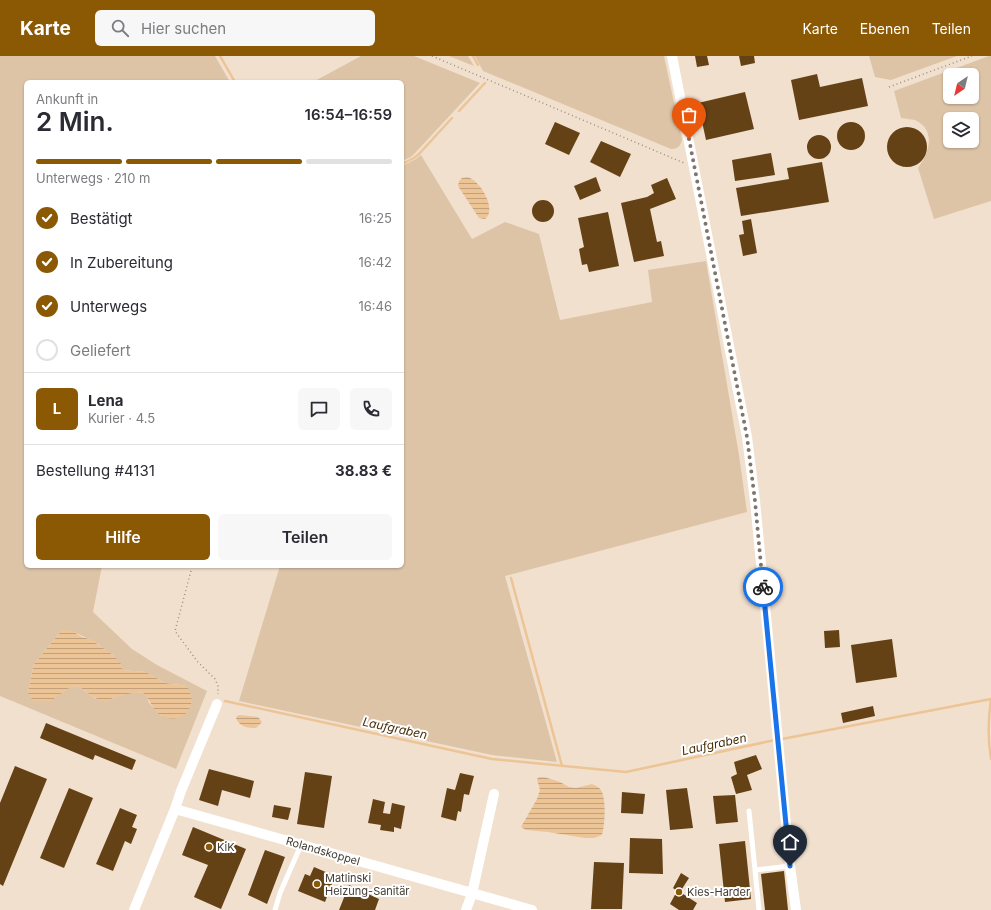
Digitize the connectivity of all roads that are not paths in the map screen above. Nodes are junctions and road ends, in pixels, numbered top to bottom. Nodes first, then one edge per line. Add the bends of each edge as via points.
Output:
1 (672, 56) edge
2 (217, 704) road end
3 (494, 794) dead end
4 (175, 809) junction
5 (750, 811) dead end
6 (301, 845) junction
7 (790, 866) junction
8 (755, 870) junction
9 (472, 894) junction
10 (134, 910) edge
11 (275, 910) edge
12 (466, 910) edge
13 (532, 910) edge
14 (758, 910) edge
15 (796, 910) edge

1 - 7 street via 748,444
2 - 4 street via 180,791
3 - 9 street
4 - 6 street, Rolandskoppel
4 - 10 street
5 - 8 lane
6 - 9 street, Rolandskoppel
6 - 11 lane
7 - 8 lane
7 - 15 street
8 - 14 lane
9 - 12 street
9 - 13 street, Rolandskoppel

